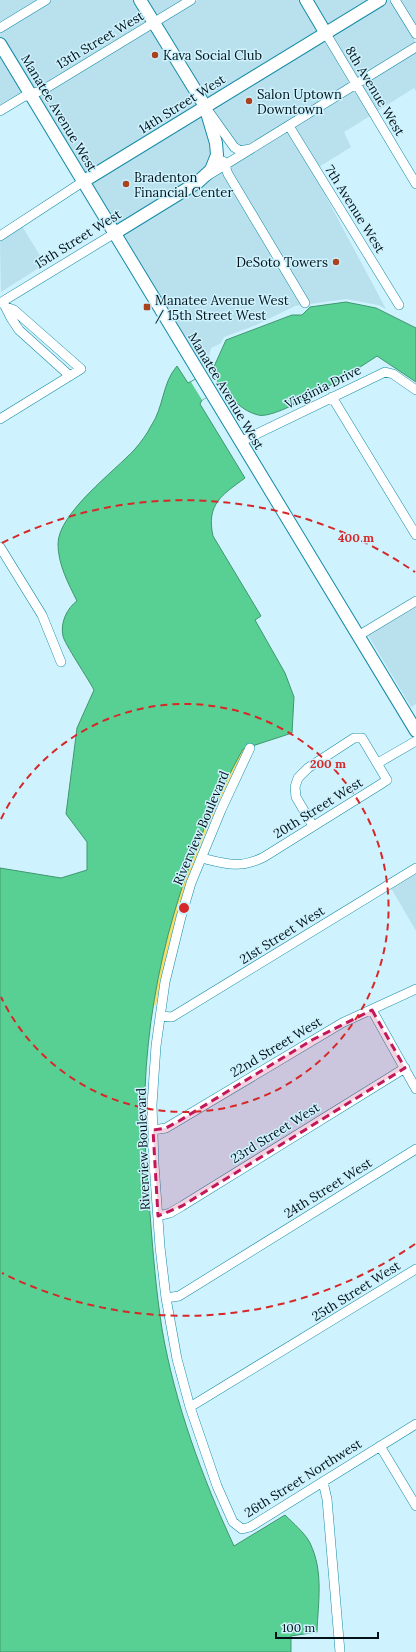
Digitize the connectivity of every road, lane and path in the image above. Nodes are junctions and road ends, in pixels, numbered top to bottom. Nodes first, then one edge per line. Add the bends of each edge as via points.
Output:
1 (46, 0) edge
2 (140, 0) edge
3 (191, 0) edge
4 (306, 0) edge
5 (380, 0) edge
6 (395, 0) edge
7 (154, 23) junction
8 (0, 28) edge
9 (325, 32) junction
10 (416, 34) edge
11 (0, 44) edge
12 (416, 47) edge
13 (355, 85) junction
14 (30, 95) junction
15 (205, 106) junction
16 (0, 111) edge
17 (289, 126) junction
18 (216, 142) junction
19 (253, 148) junction
20 (225, 165) junction
21 (84, 182) junction
22 (198, 182) junction
23 (416, 184) edge
24 (115, 233) junction
25 (0, 236) edge
26 (2, 303) edge
27 (305, 304) dead end
28 (399, 305) dead end
29 (75, 372) junction
30 (416, 390) edge
31 (332, 397) junction
32 (0, 419) edge
33 (240, 442) junction
34 (416, 535) edge
35 (0, 547) edge
36 (416, 601) edge
37 (358, 636) junction
38 (61, 662) dead end
39 (416, 731) edge
40 (416, 741) edge
41 (250, 748) dead end
42 (378, 763) junction
43 (313, 826) junction
44 (202, 858) junction
45 (416, 868) edge
46 (416, 989) edge
47 (372, 1010) junction
48 (160, 1016) junction
49 (405, 1068) junction
50 (416, 1089) edge
51 (153, 1130) junction
52 (416, 1149) edge
53 (158, 1216) junction
54 (416, 1270) edge
55 (166, 1298) junction
56 (190, 1407) junction
57 (416, 1424) edge
58 (380, 1446) junction
59 (322, 1482) junction
60 (416, 1506) edge
61 (239, 1528) joint
62 (340, 1652) edge

1 - 8 street
2 - 7 main road
3 - 7 street, 13th Street West
4 - 9 main road
5 - 9 main road, 14th Street West
6 - 10 street
7 - 14 street, 13th Street West via 43,90
7 - 15 main road
9 - 13 street, 8th Avenue West
9 - 15 main road, 14th Street West
11 - 14 main road, Manatee Avenue West
12 - 13 street, 15th Street West
13 - 17 street, 15th Street West
13 - 23 street, 8th Avenue West
14 - 16 street, 13th Street West
14 - 21 main road, Manatee Avenue West
15 - 18 main road
15 - 19 street via 234,147 240,150
15 - 21 main road, 14th Street West
17 - 19 street, 15th Street West
17 - 28 street, 7th Avenue West
18 - 20 street
18 - 22 main road via 217,155 214,166
19 - 20 street, 15th Street West
20 - 22 street, 15th Street West
20 - 27 street via 246,206
21 - 24 main road, Manatee Avenue West
21 - 25 street, 14th Street West
22 - 24 main road, 15th Street West
24 - 26 street, 15th Street West
24 - 33 main road, Manatee Avenue West
26 - 29 street via 14,310
26 - 29 street via 19,330
29 - 32 street
30 - 31 street, Virginia Drive via 393,374 385,372
31 - 33 street, Virginia Drive
31 - 34 street
33 - 37 main road, Manatee Avenue West
35 - 38 street via 42,615
36 - 37 street
37 - 39 main road, Manatee Avenue West
40 - 42 street
41 - 44 street, Riverview Boulevard
42 - 43 street, 20th Street West via 387,780
42 - 43 street via 365,741 358,737 301,773 296,782 296,797
43 - 44 street, 20th Street West via 250,863 233,865
44 - 48 street, Riverview Boulevard via 181,917 164,982
45 - 48 street, 21st Street West via 172,1017
46 - 47 street, 22nd Street West
47 - 49 street
47 - 51 street, 22nd Street West via 312,1040 179,1121 166,1128
48 - 51 street, Riverview Boulevard via 153,1087
49 - 50 street
49 - 53 street, 23rd Street West via 182,1206
51 - 53 street, Riverview Boulevard
52 - 55 street, 24th Street West via 180,1296
53 - 55 street, Riverview Boulevard
54 - 56 street, 25th Street West
55 - 56 street, Riverview Boulevard via 177,1359
56 - 61 street, Riverview Boulevard via 217,1486 233,1522
57 - 58 street, 26th Street Northwest
58 - 59 street, 26th Street Northwest
58 - 60 street
59 - 61 street, 26th Street Northwest via 250,1527
59 - 62 street via 327,1499

